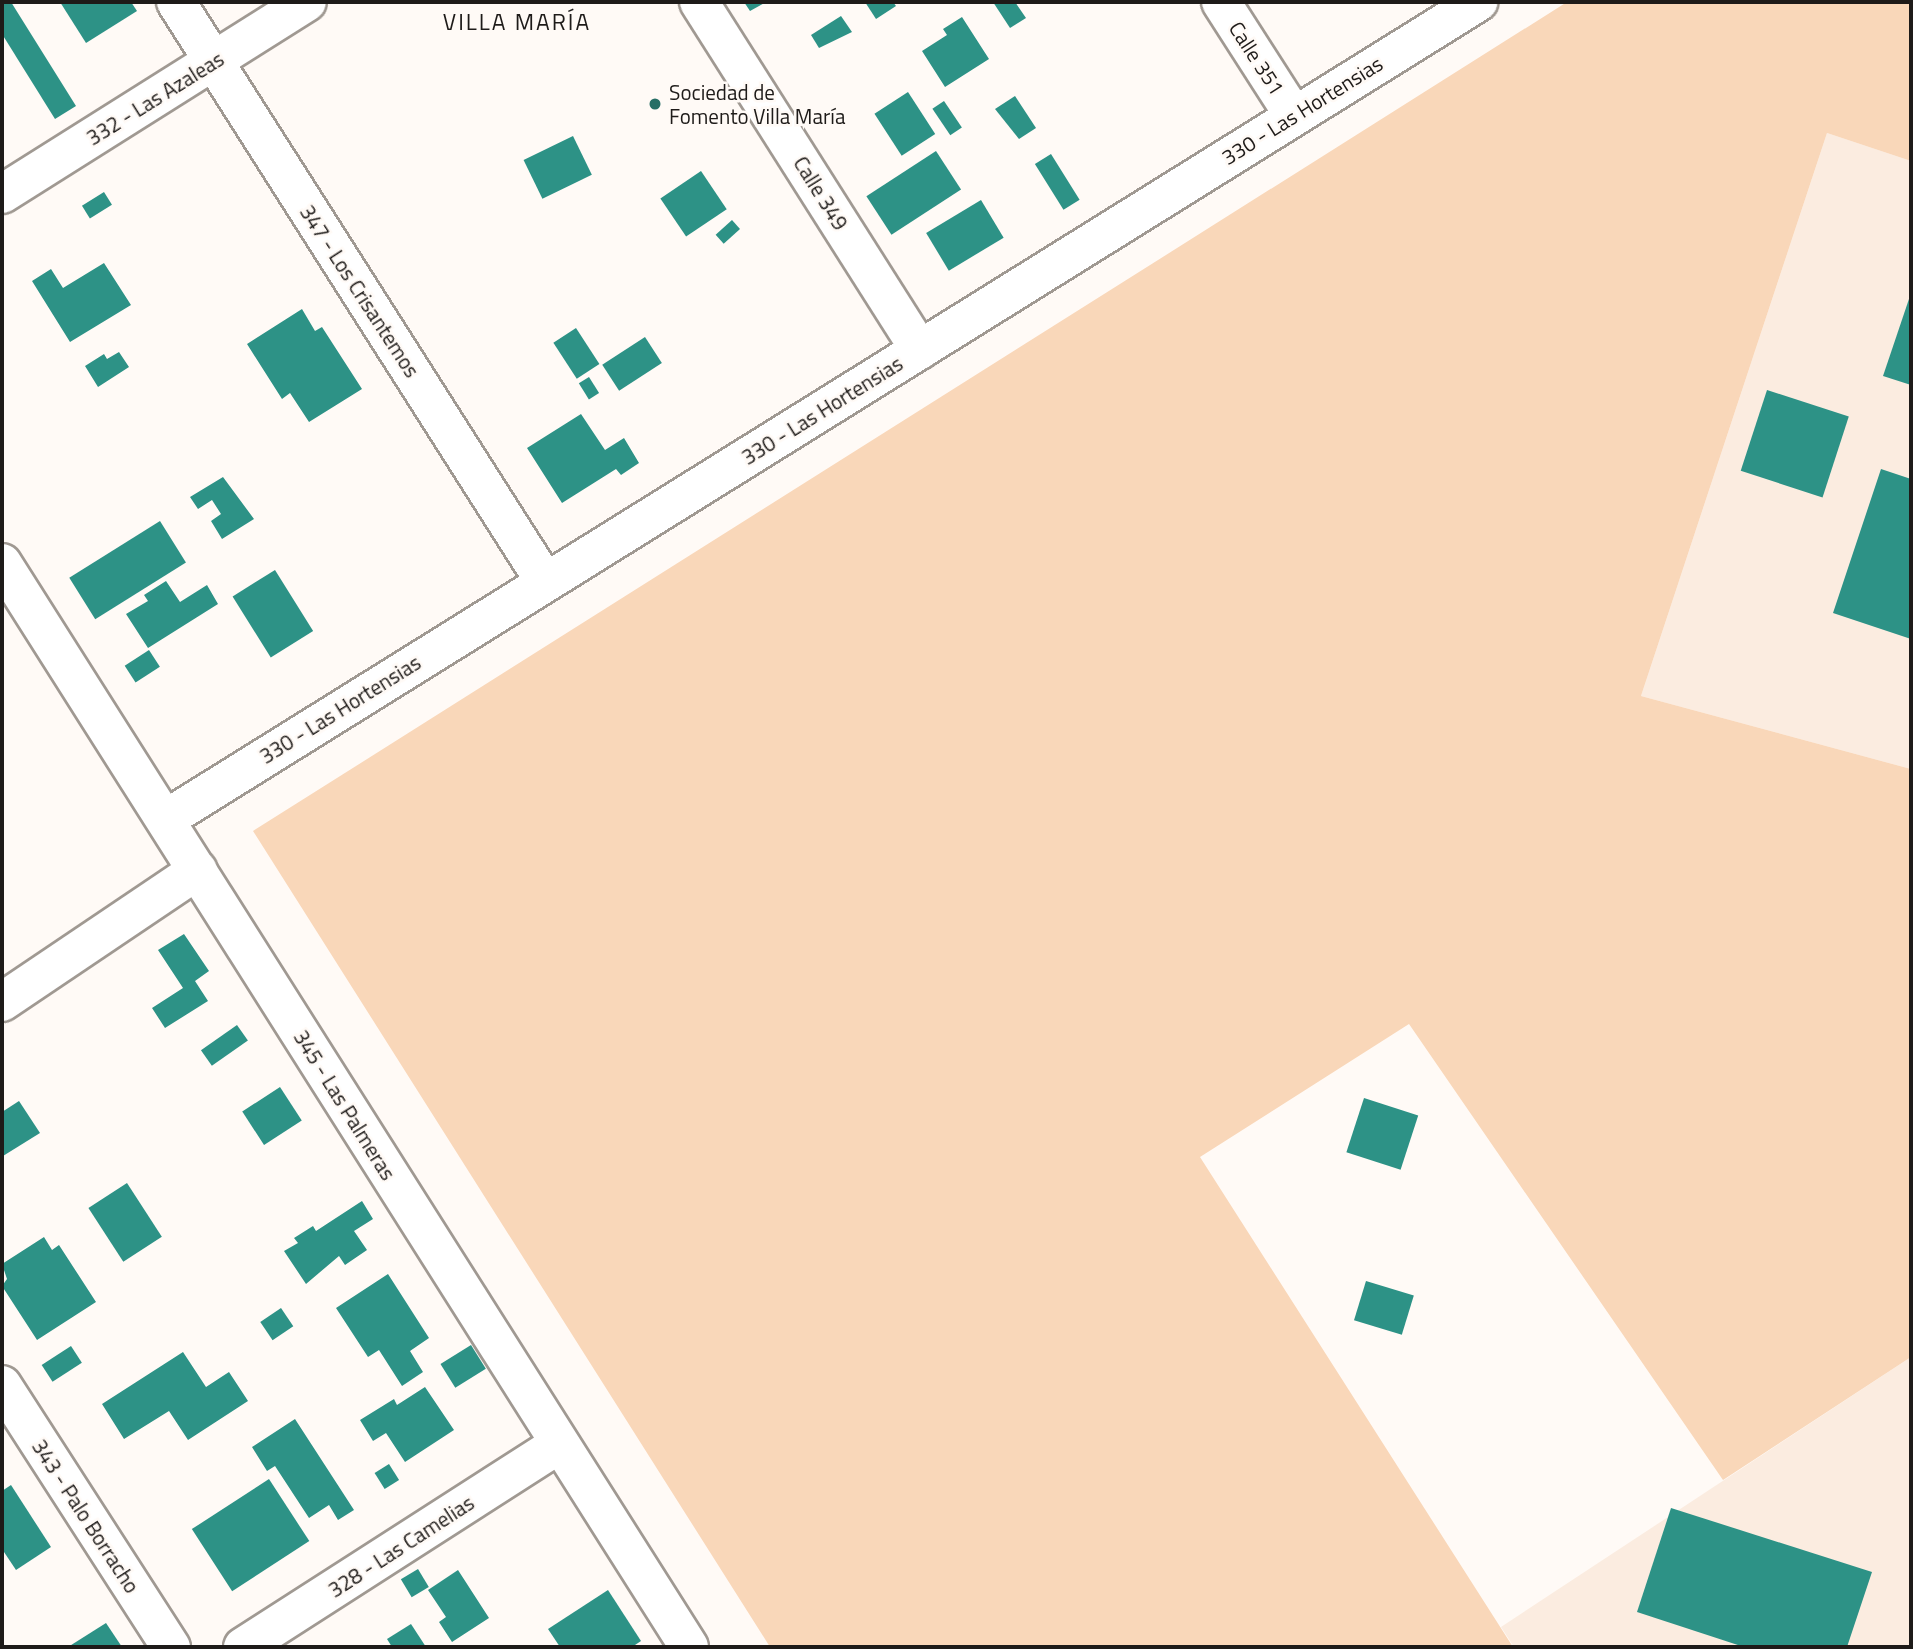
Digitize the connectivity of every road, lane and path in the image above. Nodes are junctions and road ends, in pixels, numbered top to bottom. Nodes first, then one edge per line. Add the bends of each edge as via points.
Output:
1 (176, 2) edge
2 (307, 2) edge
3 (699, 2) edge
4 (1221, 2) edge
5 (1478, 2) edge
6 (213, 62) junction
7 (1293, 114) junction
8 (2, 194) edge
9 (920, 349) junction
10 (2, 563) edge
11 (544, 580) junction
12 (166, 819) junction
13 (198, 870) junction
14 (2, 1002) edge
15 (2, 1385) edge
16 (558, 1445) junction
17 (171, 1647) edge
18 (243, 1647) edge
19 (689, 1647) edge

1 - 6 street, 347 - Los Crisantemos
2 - 6 street, 332 - Las Azaleas
3 - 9 street, Calle 349
4 - 7 street, Calle 351
5 - 7 street, 330 - Las Hortensias
6 - 8 street, 332 - Las Azaleas
6 - 11 street, 347 - Los Crisantemos
7 - 9 street, 330 - Las Hortensias
9 - 11 street, 330 - Las Hortensias
10 - 12 street, 345 - Las Palmeras
11 - 12 street, 330 - Las Hortensias
12 - 13 street, 345 - Las Palmeras
13 - 14 street
13 - 16 street, 345 - Las Palmeras
15 - 17 street, 343 - Palo Borracho
16 - 18 street, 328 - Las Camelias
16 - 19 street, 345 - Las Palmeras

